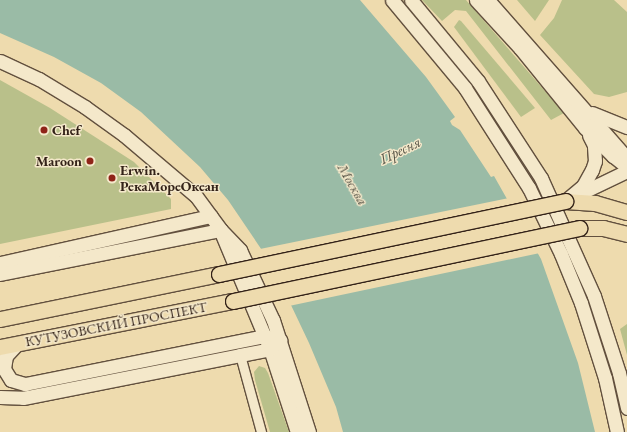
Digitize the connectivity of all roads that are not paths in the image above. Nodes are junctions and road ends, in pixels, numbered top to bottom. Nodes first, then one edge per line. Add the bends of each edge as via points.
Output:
1 (392, 0) edge
2 (411, 0) edge
3 (476, 0) edge
4 (488, 0) edge
5 (0, 61) edge
6 (574, 98) junction
7 (627, 127) edge
8 (585, 128) junction
9 (627, 158) edge
10 (627, 167) edge
11 (627, 171) edge
12 (565, 202) junction
13 (627, 212) edge
14 (211, 216) junction
15 (603, 228) junction
16 (221, 230) junction
17 (627, 234) edge
18 (627, 240) edge
19 (21, 256) junction
20 (0, 259) edge
21 (0, 263) edge
22 (0, 274) edge
23 (4, 317) edge
24 (265, 336) junction
25 (280, 340) junction
26 (17, 344) junction
27 (0, 347) edge
28 (270, 349) junction
29 (240, 356) junction
30 (0, 397) edge
31 (627, 408) edge
32 (261, 432) edge
33 (297, 432) edge
34 (309, 432) edge
35 (618, 432) edge

1 - 35 main road via 465,88 528,188 561,254 581,303 605,378
2 - 31 main road via 478,80 541,178 594,296 619,373
3 - 8 main road via 520,48
4 - 6 main road
5 - 14 main road via 39,79 124,134 175,176
6 - 7 main road via 594,115
6 - 9 main road
8 - 10 main road via 612,156
8 - 12 main road via 594,145 595,161 583,186
11 - 12 main road
12 - 13 main road, КУТУЗОВСКИЙ ПРОСПЕКТ via 595,203
12 - 23 main road, КУТУЗОВСКИЙ ПРОСПЕКТ, bridge
14 - 16 main road
14 - 19 main road
15 - 17 main road, КУТУЗОВСКИЙ ПРОСПЕКТ
15 - 18 main road
15 - 26 main road, КУТУЗОВСКИЙ ПРОСПЕКТ, bridge via 579,228
16 - 22 main road
16 - 24 main road via 228,253
16 - 25 main road via 240,250
19 - 20 street
19 - 21 main road
24 - 25 main road
24 - 26 main road via 25,384 12,380 4,369 6,356
24 - 28 main road
25 - 28 main road
25 - 34 main road
26 - 27 main road, КУТУЗОВСКИЙ ПРОСПЕКТ
28 - 29 main road
28 - 33 main road
29 - 30 main road via 23,398
29 - 32 street

